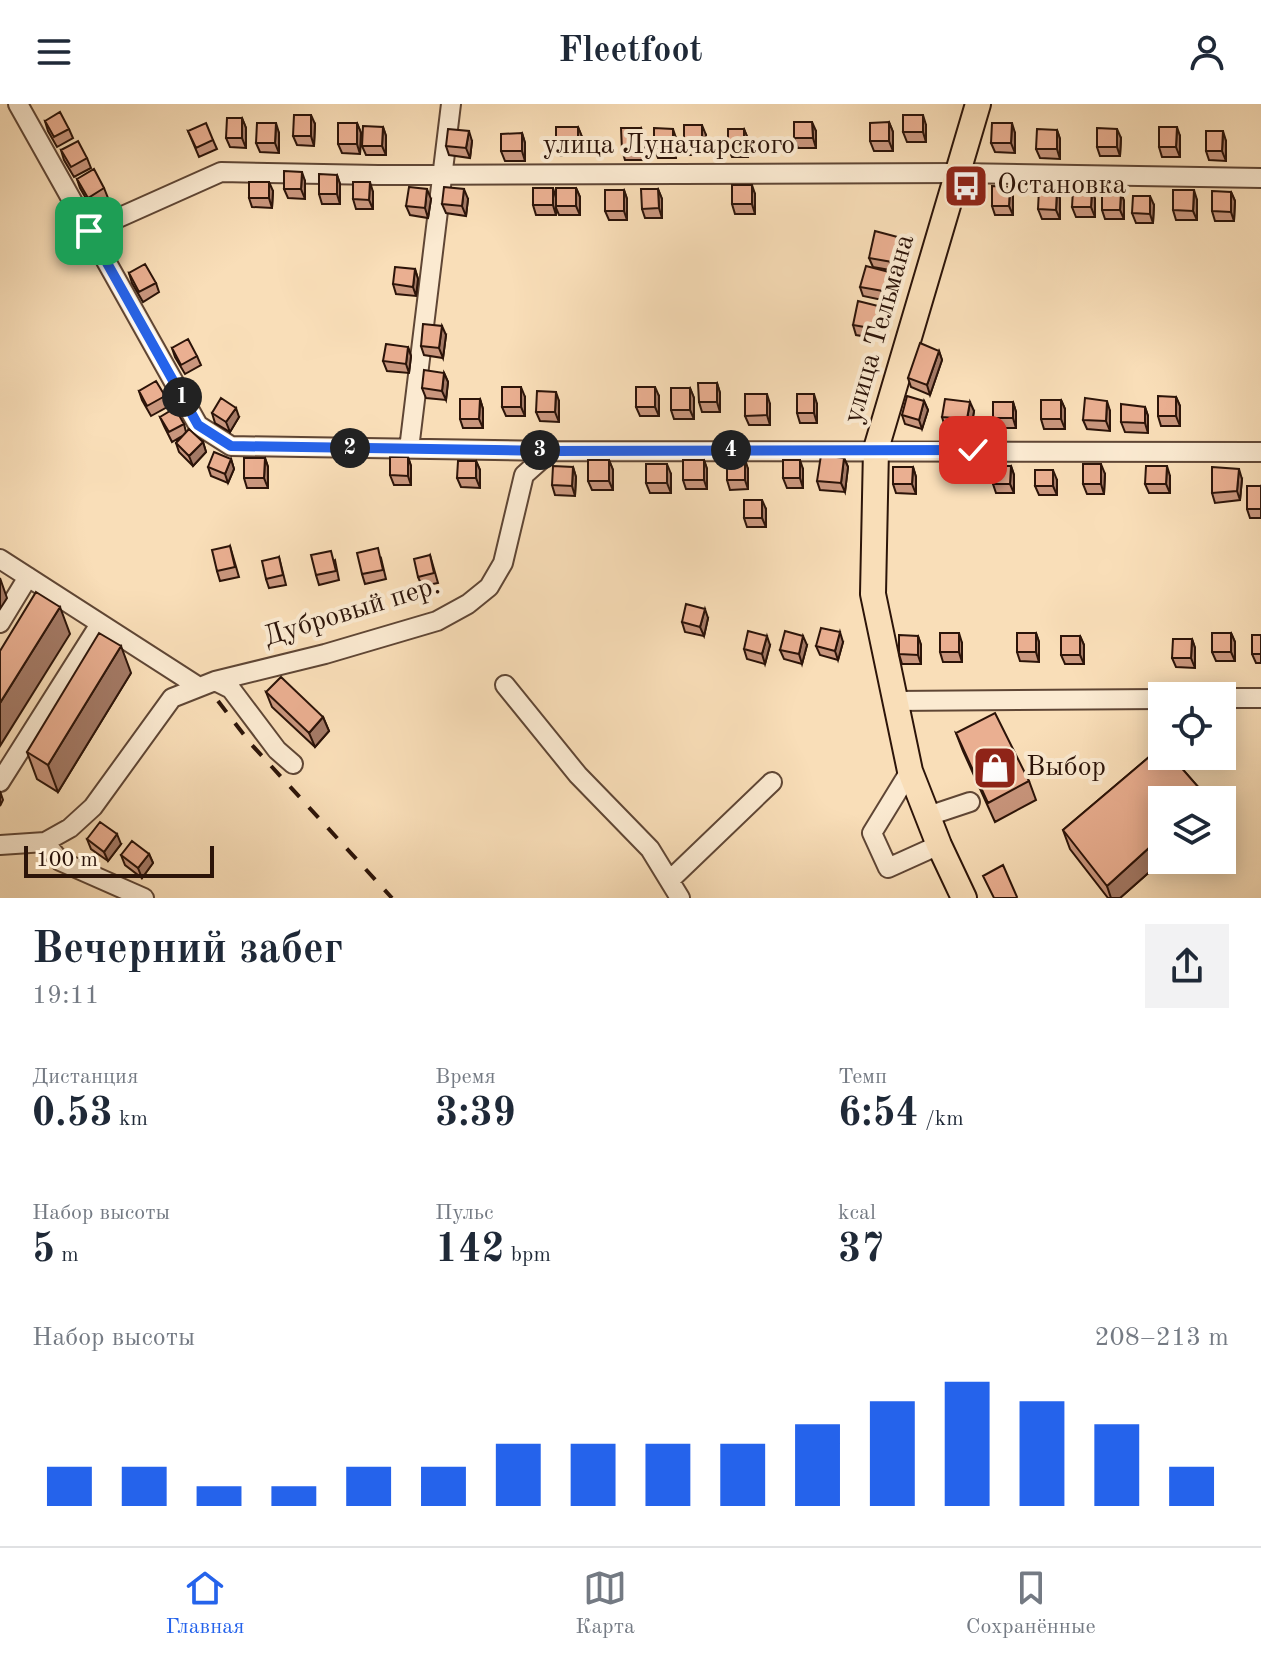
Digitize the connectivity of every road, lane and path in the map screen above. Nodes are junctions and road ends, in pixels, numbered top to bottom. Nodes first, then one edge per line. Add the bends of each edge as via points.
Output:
1 (18, 104) edge
2 (451, 104) edge
3 (978, 104) edge
4 (956, 173) junction
5 (442, 175) junction
6 (1261, 178) edge
7 (89, 231) junction
8 (409, 449) junction
9 (876, 449) junction
10 (551, 451) junction
11 (1261, 452) edge
12 (0, 559) edge
13 (28, 577) junction
14 (0, 623) edge
15 (100, 624) junction
16 (207, 684) junction
17 (505, 685) dead end
18 (1236, 698) edge
19 (1261, 698) edge
20 (1148, 699) edge
21 (894, 701) junction
22 (293, 764) dead end
23 (910, 771) junction
24 (0, 782) edge
25 (772, 782) dead end
26 (970, 802) dead end
27 (928, 816) junction
28 (45, 842) junction
29 (0, 845) edge
30 (939, 845) junction
31 (670, 880) junction
32 (144, 898) edge
33 (680, 898) edge
34 (964, 898) edge

1 - 7 street
2 - 5 street
3 - 4 main road, улица Тельмана
4 - 5 street, улица Луначарского
4 - 6 street, улица Луначарского
4 - 9 main road, улица Тельмана
5 - 7 street, улица Луначарского via 221,172
5 - 8 street
7 - 8 street via 198,425 231,446
8 - 10 street
9 - 10 street
9 - 11 street
9 - 21 main road, улица Тельмана via 873,594
10 - 16 street, Дубровый пер. via 524,475 503,563 489,587 468,604 437,621
12 - 13 street
13 - 14 street
13 - 15 street
15 - 16 street
15 - 24 street
16 - 22 street via 231,689
16 - 28 street, Дубровый пер. via 172,698 93,807
17 - 31 street via 578,775 650,849
18 - 19 street
20 - 21 street
21 - 23 main road, улица Тельмана
23 - 27 main road, улица Тельмана
23 - 30 street via 872,833 888,868
25 - 31 street
26 - 27 street
27 - 30 main road, улица Тельмана
28 - 29 street
28 - 32 street via 60,861
30 - 34 main road, улица Тельмана
31 - 33 street

